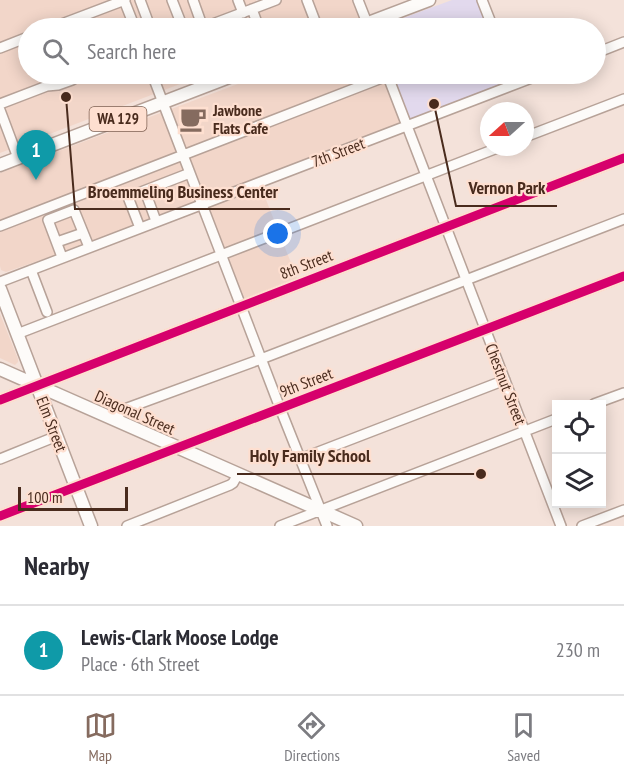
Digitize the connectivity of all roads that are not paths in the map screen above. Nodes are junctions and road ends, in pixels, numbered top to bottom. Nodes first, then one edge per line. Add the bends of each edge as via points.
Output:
1 (124, 0) edge
2 (140, 0) edge
3 (172, 0) edge
4 (193, 0) edge
5 (238, 0) edge
6 (276, 0) edge
7 (307, 0) edge
8 (358, 0) edge
9 (429, 0) edge
10 (482, 0) edge
11 (247, 11) junction
12 (84, 18) edge
13 (131, 18) edge
14 (147, 18) edge
15 (179, 18) edge
16 (199, 18) edge
17 (229, 18) edge
18 (252, 18) edge
19 (314, 18) edge
20 (365, 18) edge
21 (387, 18) edge
22 (489, 18) edge
23 (18, 40) edge
24 (624, 42) edge
25 (1, 44) edge
26 (606, 49) edge
27 (61, 84) edge
28 (156, 84) edge
29 (210, 84) edge
30 (364, 84) edge
31 (391, 84) edge
32 (515, 84) edge
33 (624, 99) edge
34 (162, 102) junction
35 (0, 104) edge
36 (0, 110) edge
37 (407, 126) junction
38 (534, 134) edge
39 (183, 155) junction
40 (480, 155) edge
41 (18, 158) junction
42 (624, 158) edge
43 (0, 165) edge
44 (190, 173) junction
45 (426, 175) junction
46 (145, 191) junction
47 (202, 204) junction
48 (624, 219) edge
49 (156, 221) junction
50 (0, 226) edge
51 (446, 227) junction
52 (140, 228) junction
53 (83, 233) junction
54 (57, 243) junction
55 (89, 247) junction
56 (221, 254) junction
57 (62, 258) junction
58 (31, 270) junction
59 (624, 276) edge
60 (466, 280) junction
61 (0, 282) edge
62 (0, 289) edge
63 (241, 306) junction
64 (47, 312) dead end
65 (486, 329) junction
66 (17, 334) junction
67 (261, 359) junction
68 (0, 369) edge
69 (505, 380) junction
70 (37, 386) junction
71 (624, 393) edge
72 (0, 399) edge
73 (606, 400) edge
74 (280, 408) junction
75 (116, 420) junction
76 (552, 421) edge
77 (525, 431) junction
78 (57, 436) junction
79 (178, 447) junction
80 (0, 459) edge
81 (300, 459) junction
82 (238, 474) junction
83 (76, 487) junction
84 (321, 510) junction
85 (623, 514) edge
86 (0, 516) edge
87 (91, 526) edge
88 (127, 526) edge
89 (280, 526) edge
90 (327, 526) edge
91 (356, 526) edge
92 (561, 526) edge
93 (582, 526) edge

1 - 12 street
1 - 13 street
2 - 14 street
3 - 15 street
4 - 16 street
5 - 11 street
6 - 11 street
7 - 19 street
8 - 20 street
9 - 21 main road
10 - 22 street
11 - 17 street
11 - 18 street
23 - 25 street
24 - 26 street
27 - 35 street
28 - 34 street
29 - 34 main road, WA 129
30 - 39 street
31 - 37 street, Chestnut Street
32 - 37 street, 7th Street
33 - 38 street
34 - 39 street
34 - 41 main road, WA 129
36 - 41 street
37 - 45 street, Chestnut Street
37 - 47 street, 7th Street
39 - 44 street
39 - 50 street
40 - 45 street
41 - 43 main road, WA 129
42 - 51 street, 8th Street
44 - 46 street
44 - 47 street
45 - 51 street, Chestnut Street
45 - 56 street
46 - 49 street
46 - 52 street via 128,197
47 - 49 street, 7th Street
47 - 56 street
48 - 60 street
49 - 52 street, 7th Street
51 - 60 street, Chestnut Street
51 - 63 street, 8th Street
52 - 55 street, 7th Street
53 - 54 street
53 - 54 street via 74,210 48,220
53 - 55 street
54 - 57 street
55 - 57 street, 7th Street
56 - 63 street
56 - 66 street
57 - 58 street, 7th Street
58 - 61 street, 7th Street
58 - 64 street
59 - 65 street, 9th Street
60 - 65 street, Chestnut Street
60 - 67 street
62 - 66 main road, Elm Street
63 - 67 street
63 - 70 street, 8th Street
65 - 69 street, Chestnut Street
65 - 74 street, 9th Street
66 - 70 main road, Elm Street
67 - 74 street
67 - 75 street via 122,410
68 - 70 main road, Diagonal Street
69 - 77 street, Chestnut Street
69 - 81 street
70 - 72 street, 8th Street
70 - 75 main road, Diagonal Street
70 - 78 main road, Elm Street
71 - 73 street
74 - 79 street, 9th Street
74 - 81 street
75 - 79 main road, Diagonal Street
76 - 77 street
77 - 84 street
77 - 92 street, Chestnut Street
78 - 80 street
78 - 83 main road, Elm Street
79 - 82 main road, Diagonal Street
79 - 83 street, 9th Street
81 - 84 street
82 - 84 main road, Diagonal Street
82 - 88 street via 230,485
83 - 86 street, 9th Street
83 - 87 main road, Elm Street
84 - 89 street
84 - 90 street
84 - 91 main road, Diagonal Street
85 - 93 street

